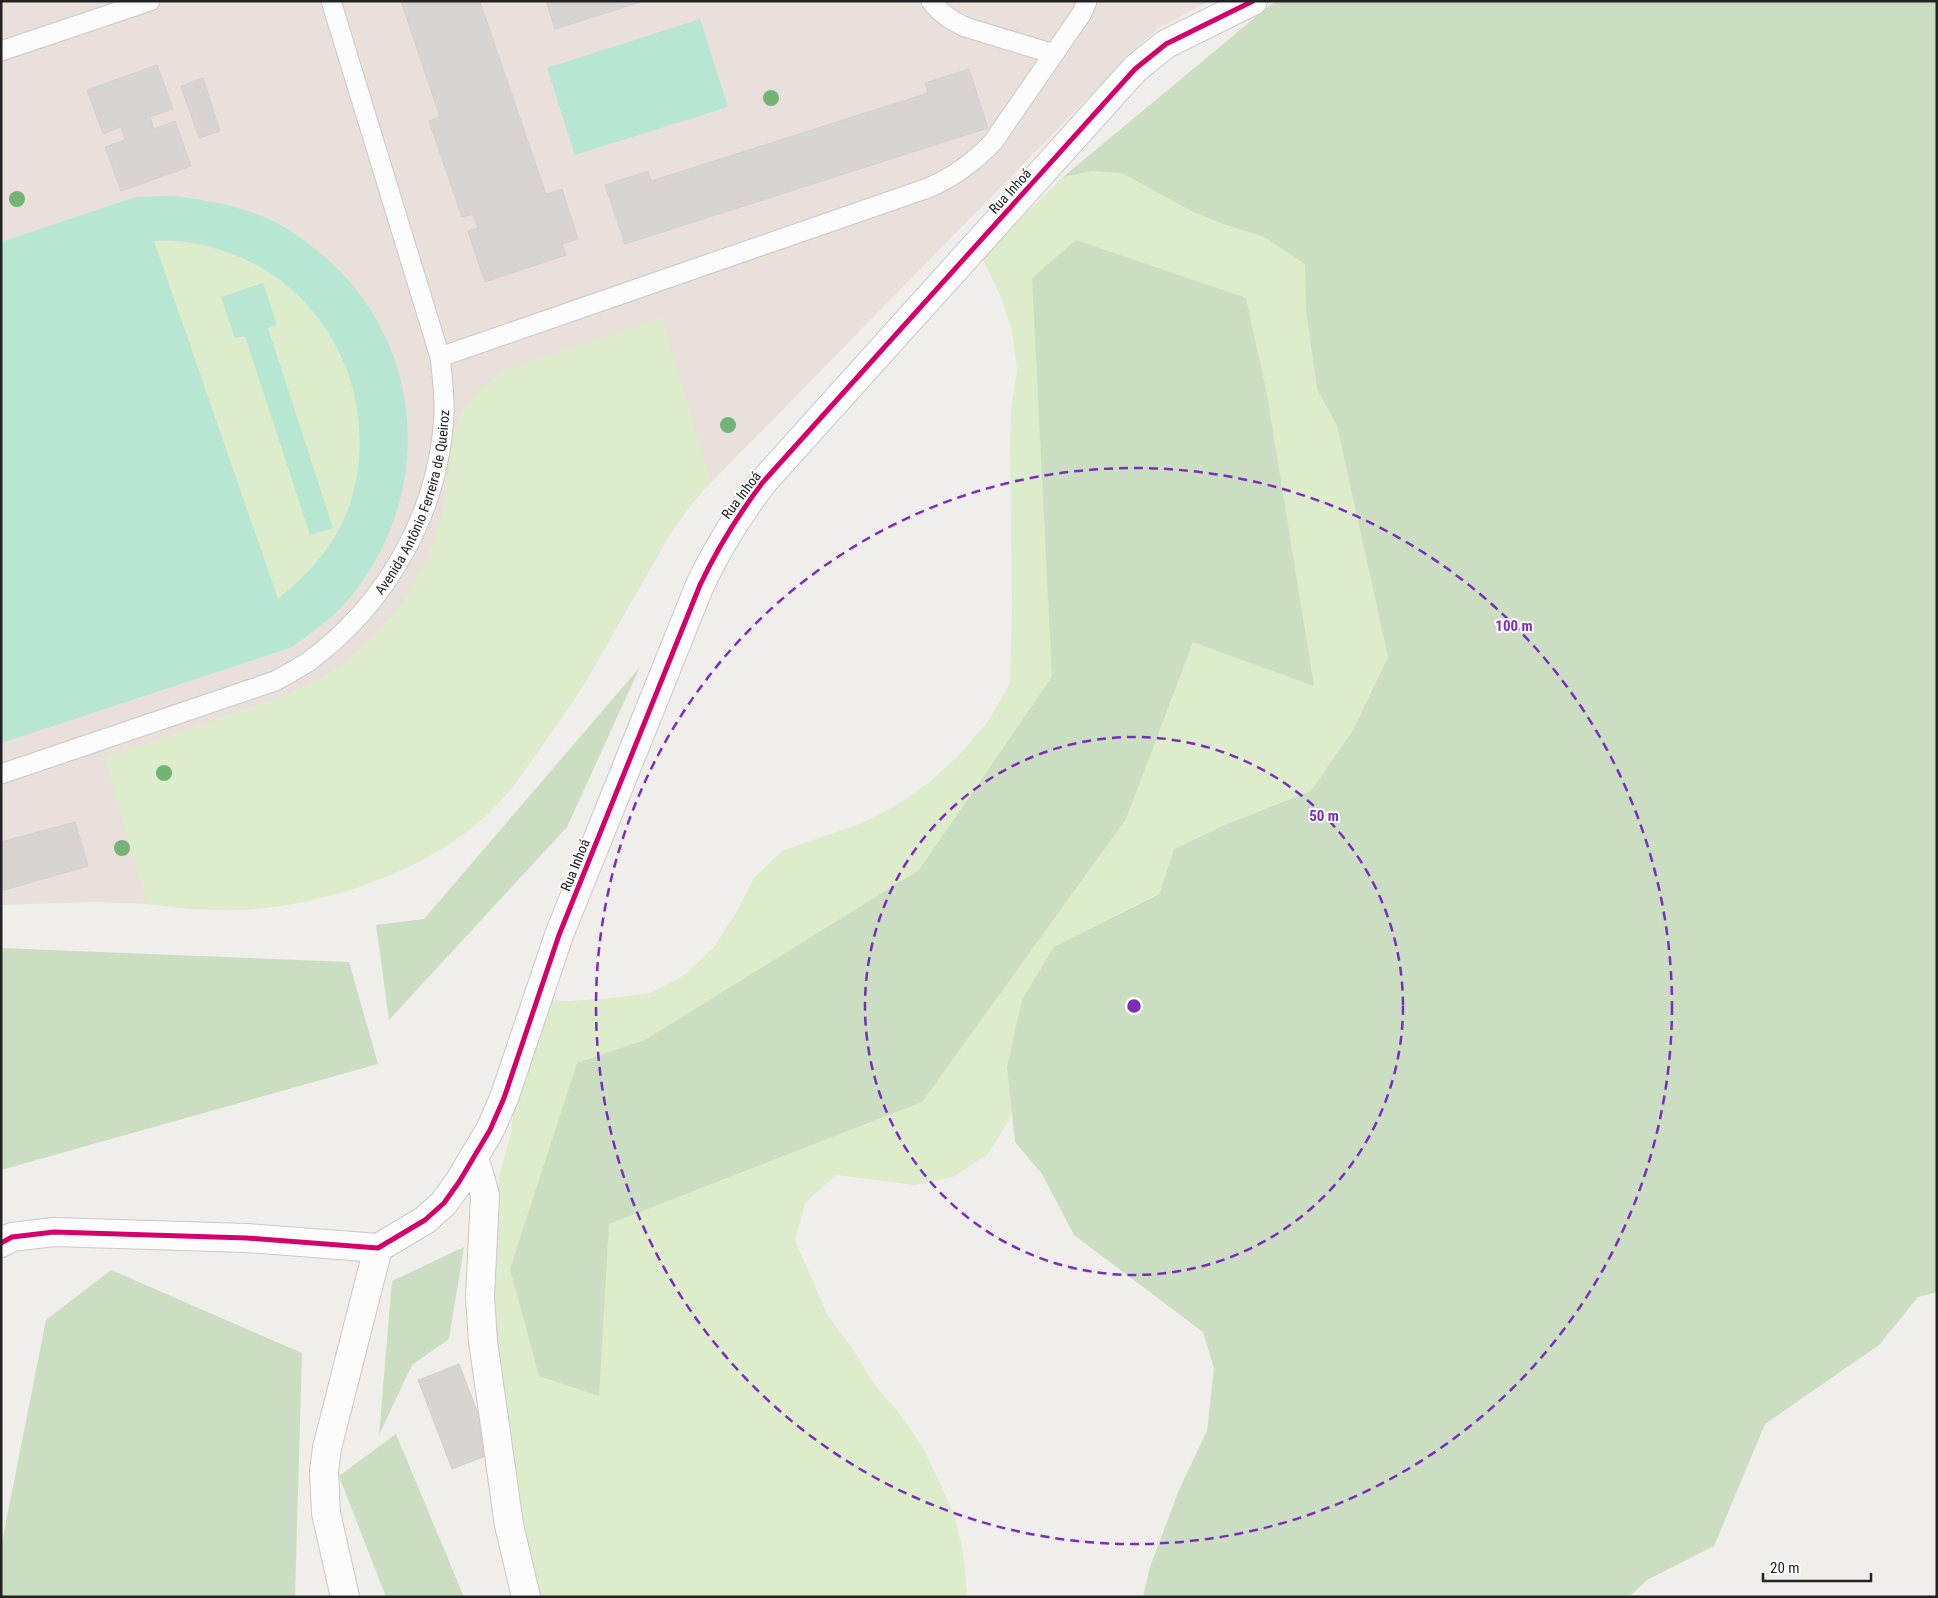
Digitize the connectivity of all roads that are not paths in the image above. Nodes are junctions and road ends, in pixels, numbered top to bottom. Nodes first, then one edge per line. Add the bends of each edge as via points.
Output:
1 (150, 1) edge
2 (331, 1) edge
3 (931, 1) edge
4 (1088, 1) edge
5 (1253, 1) edge
6 (1, 51) edge
7 (1054, 54) junction
8 (440, 357) junction
9 (1, 774) edge
10 (473, 1159) junction
11 (1, 1243) edge
12 (378, 1248) junction
13 (345, 1597) edge
14 (526, 1597) edge

1 - 6 lane
2 - 8 lane, Avenida Antônio Ferreira de Queiroz
3 - 7 lane via 940,12 965,27
4 - 7 lane
5 - 10 street, Rua Inhoá via 1166,44 1135,70 763,482 738,515 716,550 700,585 559,935 504,1098
7 - 8 lane via 993,142 948,179
8 - 9 lane, Avenida Antônio Ferreira de Queiroz via 444,413 440,450 421,518 386,582 363,612 336,638 275,682
10 - 12 street, Rua Inhoá via 444,1203 425,1220
10 - 14 street via 485,1195 480,1297 483,1342 509,1525
11 - 12 street via 12,1237 54,1232 247,1238
12 - 13 street via 324,1471 326,1513

